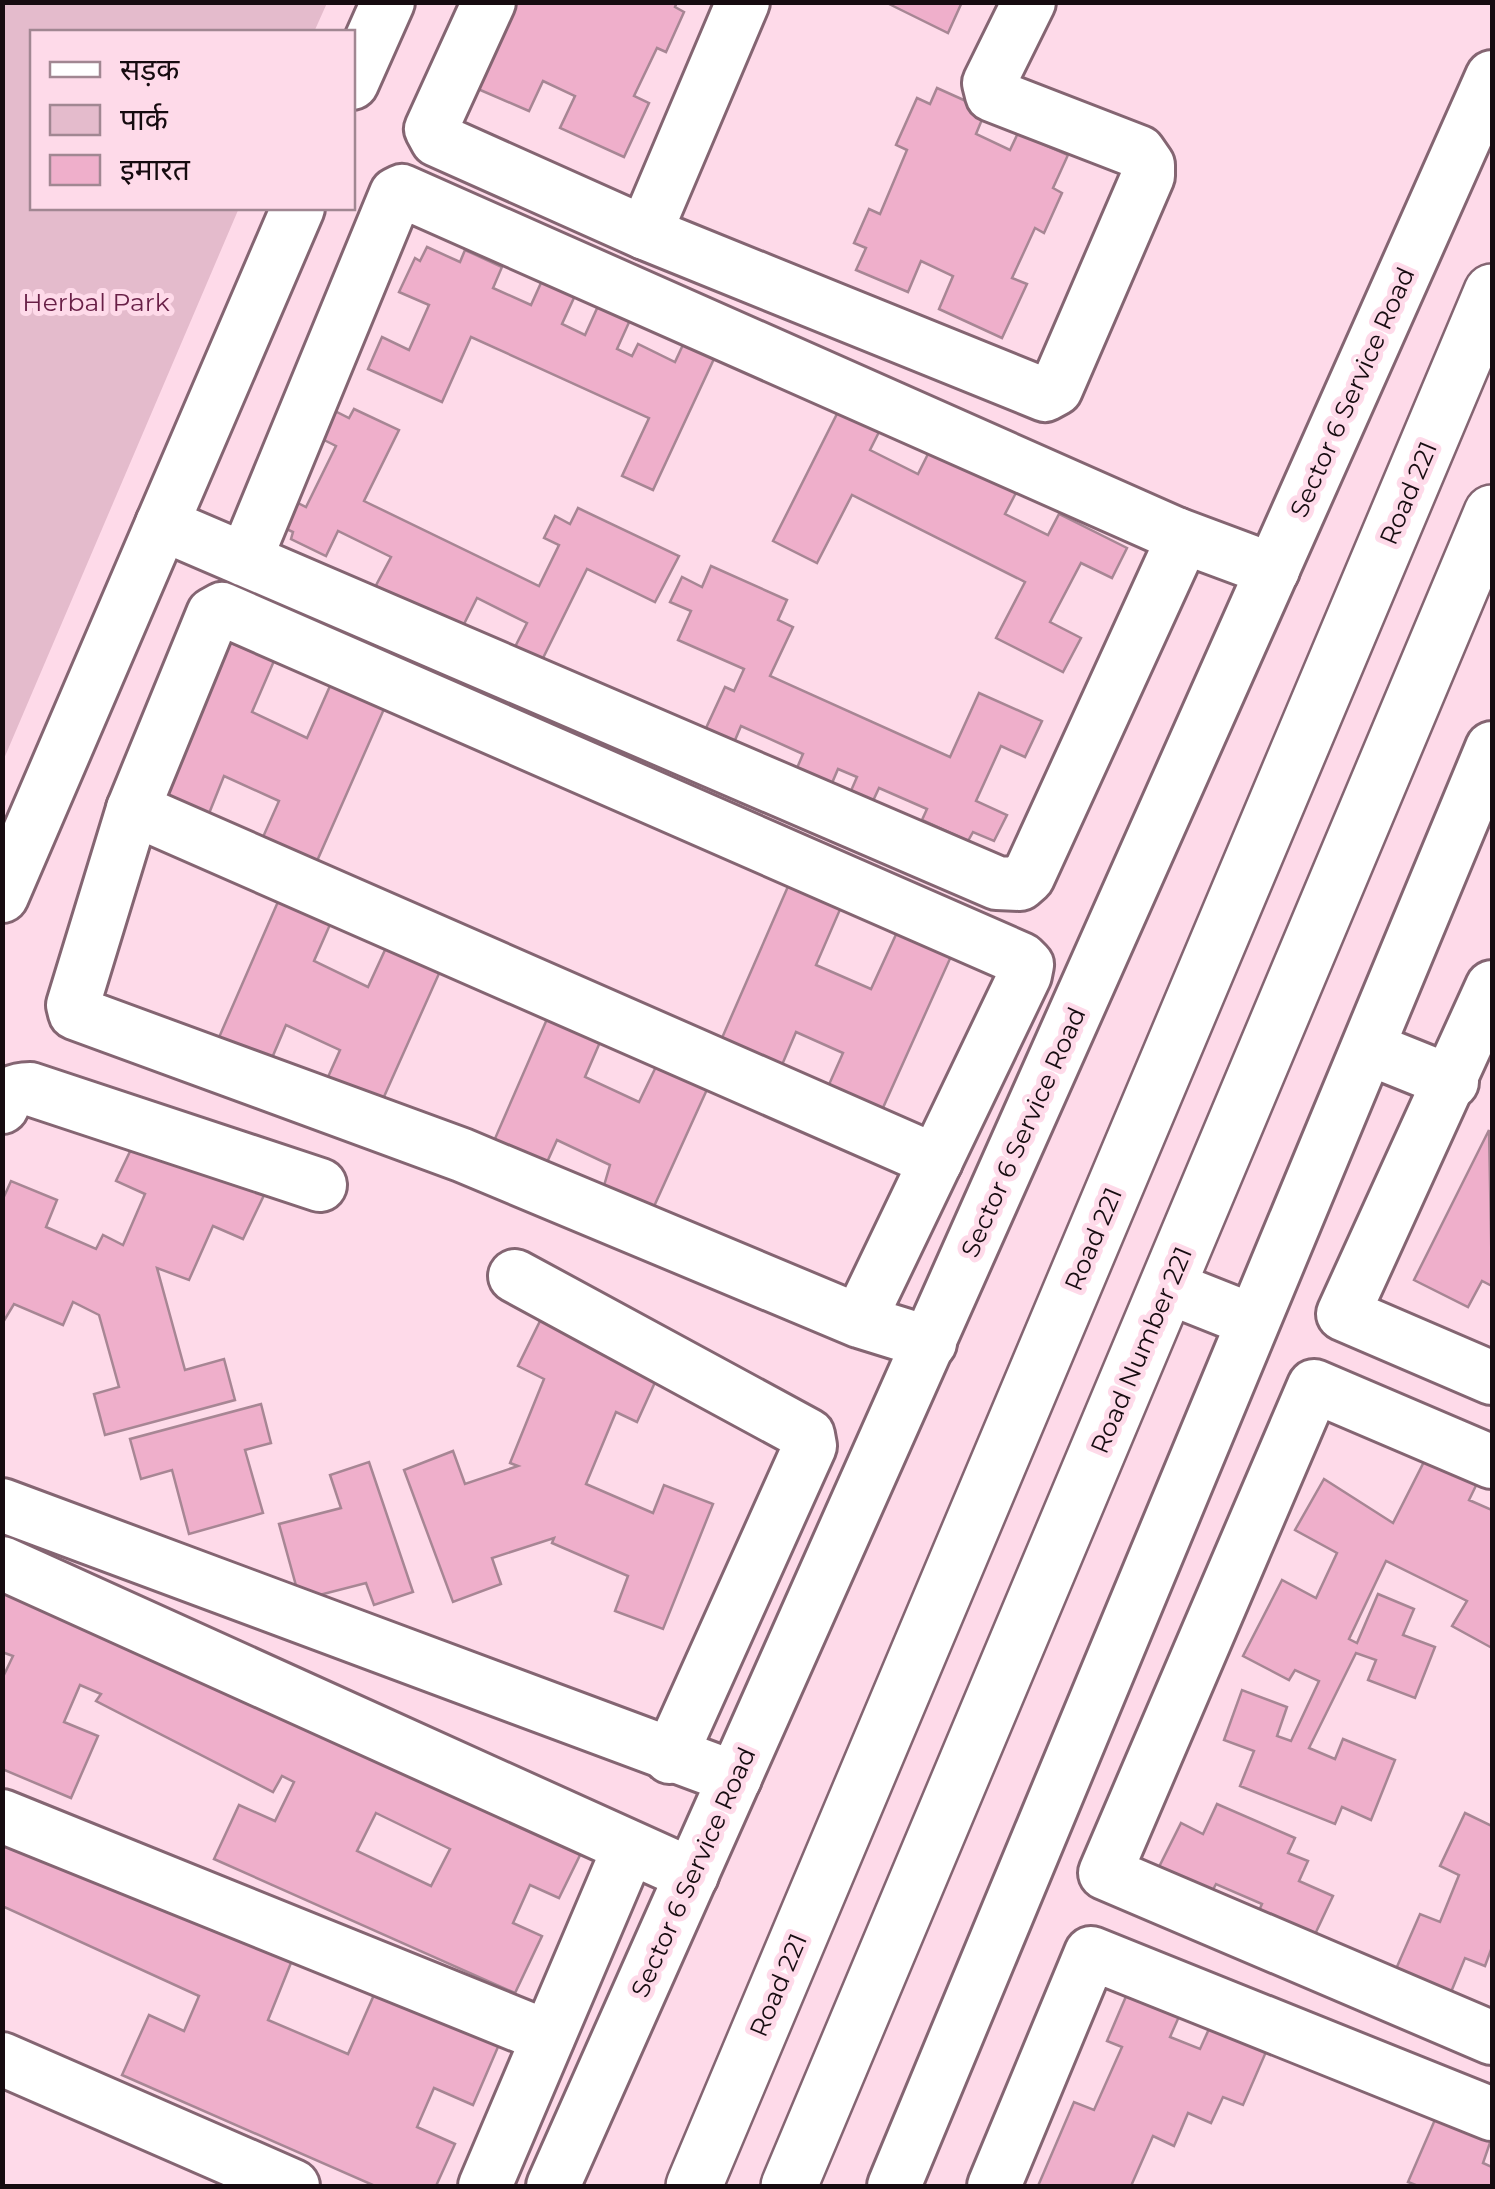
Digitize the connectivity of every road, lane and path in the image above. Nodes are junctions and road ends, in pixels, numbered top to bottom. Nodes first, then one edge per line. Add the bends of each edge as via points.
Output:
1 (388, 2) edge
2 (490, 2) edge
3 (743, 2) edge
4 (1029, 2) edge
5 (355, 76) edge
6 (1492, 77) edge
7 (297, 210) edge
8 (645, 233) junction
9 (1492, 292) edge
10 (1492, 514) edge
11 (162, 524) junction
12 (1176, 534) junction
13 (244, 560) junction
14 (1273, 570) junction
15 (1490, 761) edge
16 (133, 809) junction
17 (2, 896) edge
18 (1492, 987) edge
19 (1370, 1049) junction
20 (1452, 1082) junction
21 (2, 1107) edge
22 (936, 1162) junction
23 (320, 1185) dead end
24 (515, 1276) dead end
25 (1168, 1287) junction
26 (1251, 1320) junction
27 (859, 1321) junction
28 (930, 1343) junction
29 (1492, 1378) edge
30 (1200, 1444) junction
31 (1492, 1462) edge
32 (1274, 1479) junction
33 (2, 1505) edge
34 (2, 1563) edge
35 (670, 1757) junction
36 (735, 1778) junction
37 (2, 1816) edge
38 (629, 1848) junction
39 (692, 1875) junction
40 (548, 2037) junction
41 (1492, 2038) edge
42 (2, 2058) edge
43 (1492, 2114) edge
44 (293, 2186) edge
45 (485, 2186) edge
46 (553, 2186) edge
47 (694, 2186) edge
48 (789, 2186) edge
49 (894, 2186) edge
50 (994, 2186) edge

1 - 5 street
2 - 8 street via 432,135
3 - 8 street
4 - 8 street via 989,83 992,94 1139,152 1148,165 1050,395 1036,395
6 - 14 street, Sector 6 Service Road
7 - 11 street
9 - 47 main road, Road 221
10 - 25 main road, Road Number 221
11 - 13 street
11 - 17 street
12 - 13 street via 1178,555 1028,877 1010,885
12 - 13 street via 402,191
12 - 14 street
14 - 28 street, Sector 6 Service Road
15 - 19 street
16 - 22 street
16 - 22 street via 213,614 222,609 997,946 1021,959 1026,975
16 - 27 street via 75,1013 462,1155
18 - 20 street
19 - 20 street
19 - 26 street
20 - 29 street via 1343,1314
21 - 23 street via 17,1089 30,1089
22 - 27 street
24 - 35 street via 808,1435 810,1446
25 - 26 street
25 - 48 main road, Road Number 221
26 - 30 street
27 - 28 street
28 - 36 street, Sector 6 Service Road
30 - 32 street
30 - 49 street
31 - 32 street via 1314,1386
32 - 41 street via 1105,1873
33 - 35 street
34 - 38 street
35 - 36 street
36 - 39 street, Sector 6 Service Road
37 - 40 street
38 - 39 street
38 - 40 street
39 - 46 street, Sector 6 Service Road
40 - 45 street
42 - 44 street
43 - 50 street via 1092,1953

